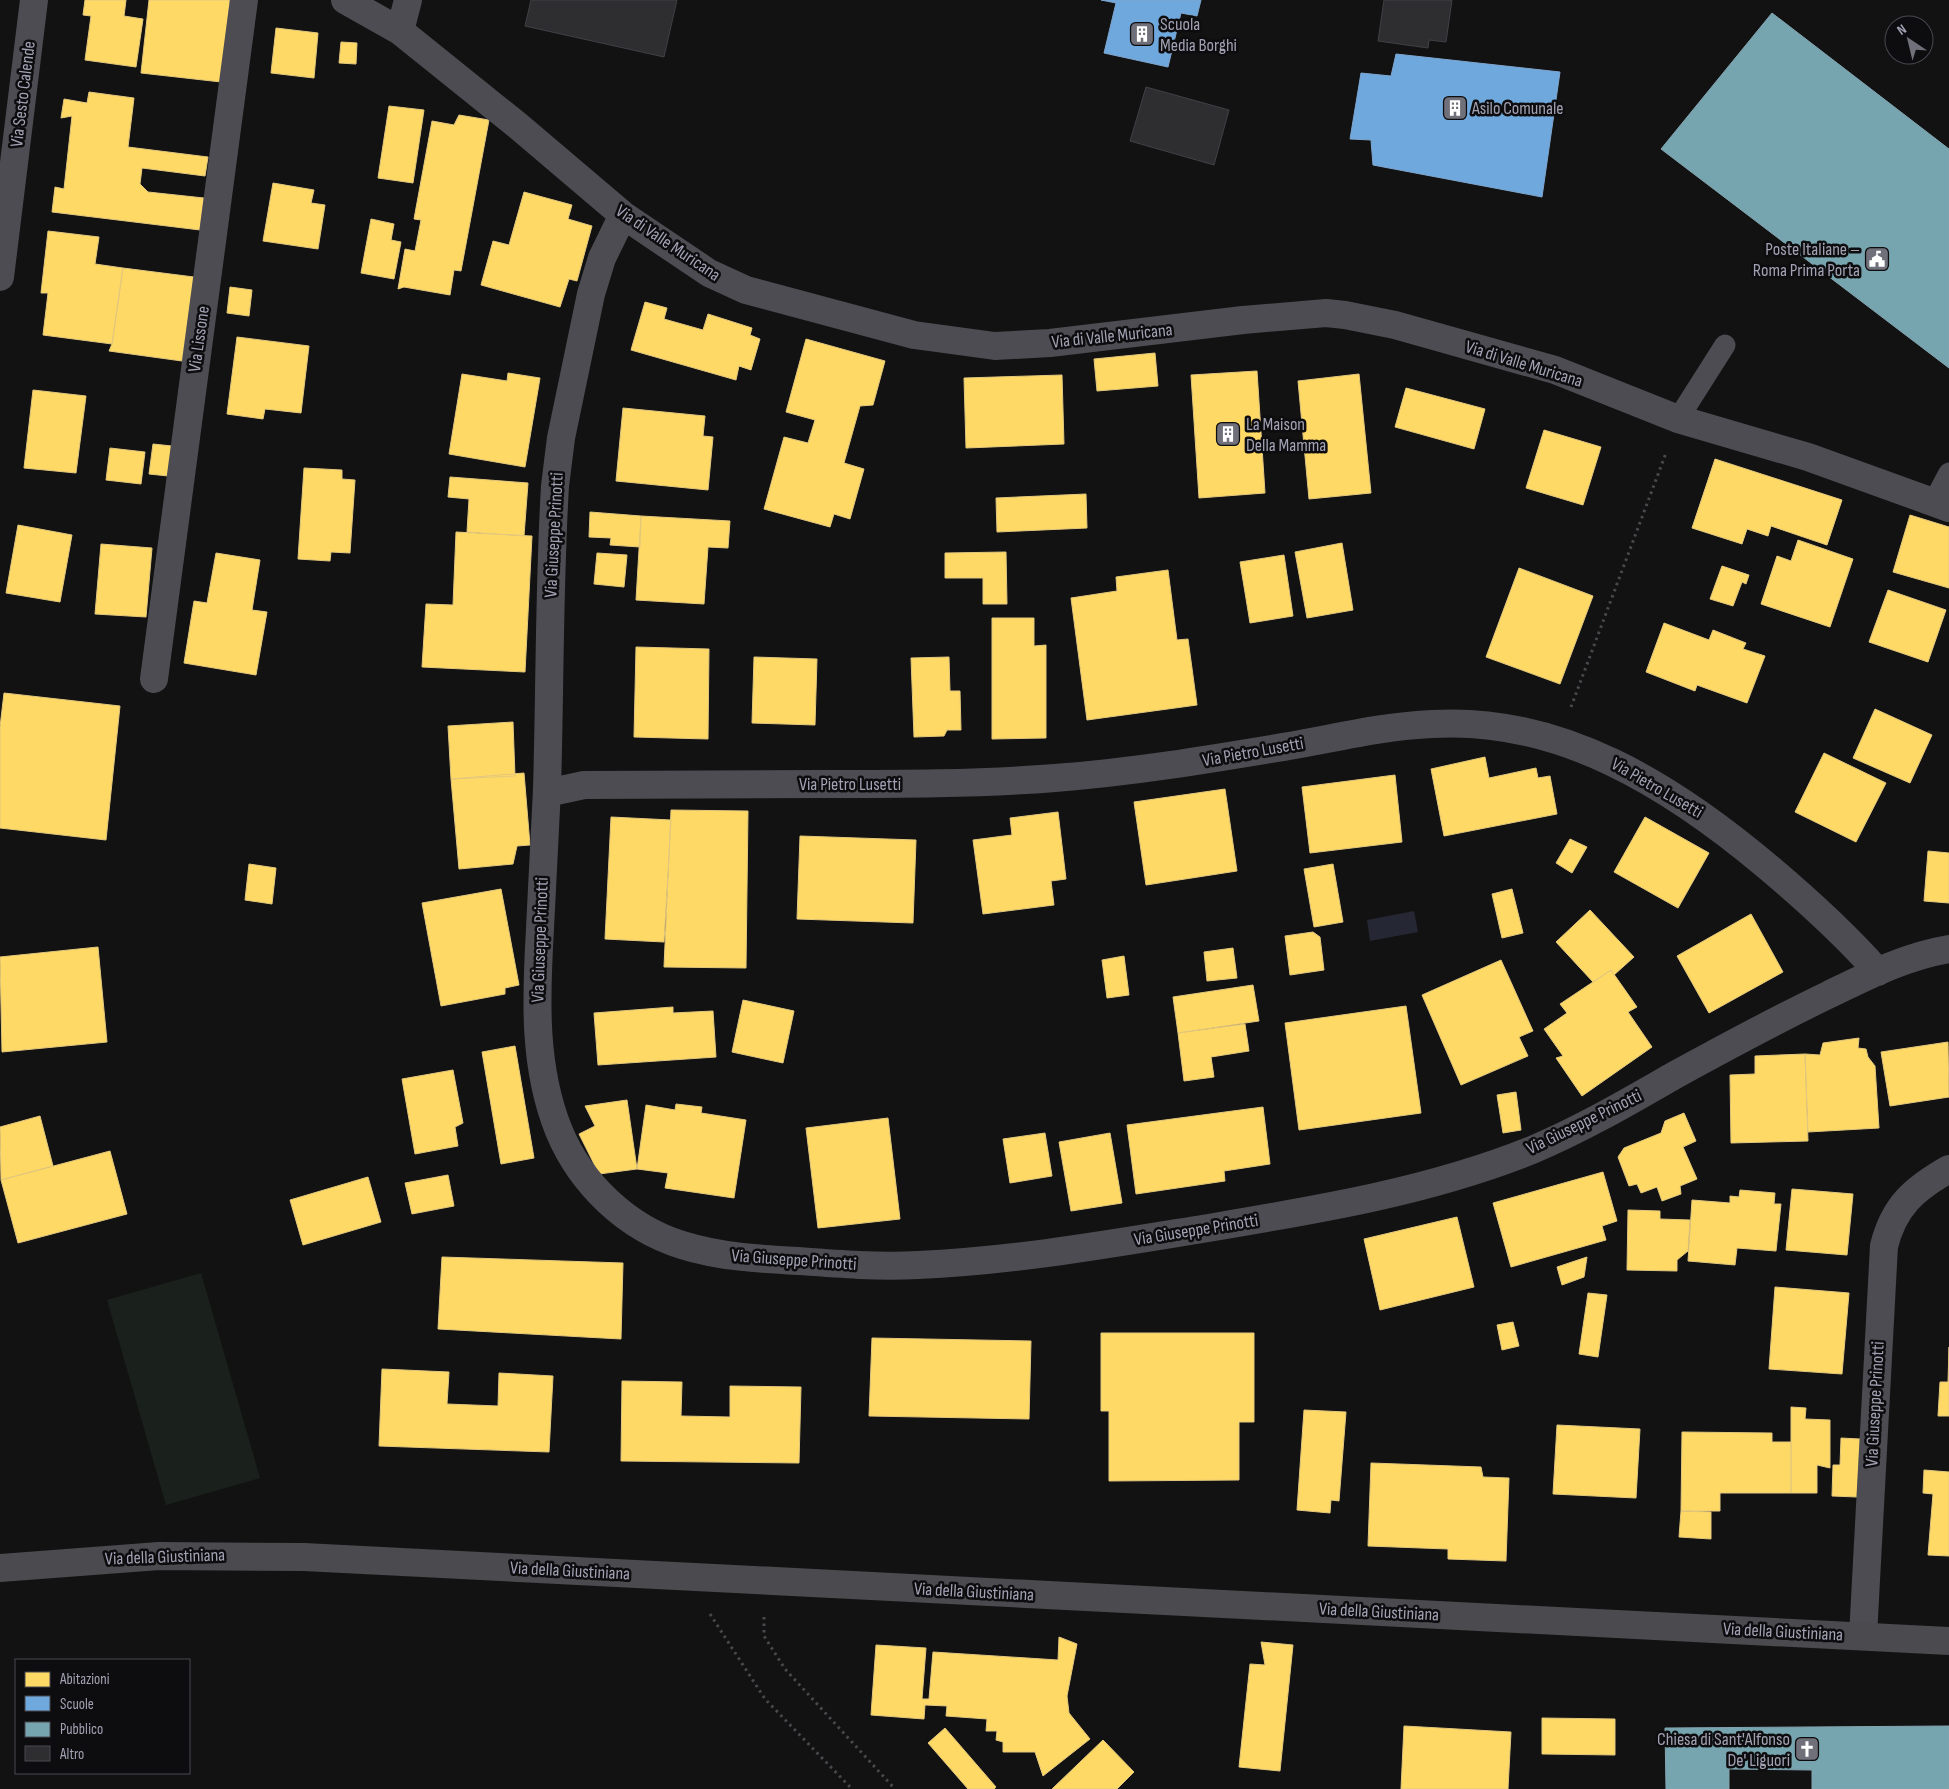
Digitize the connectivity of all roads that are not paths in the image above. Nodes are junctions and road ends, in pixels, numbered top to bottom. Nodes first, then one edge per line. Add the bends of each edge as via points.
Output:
1 (34, 0) edge
2 (244, 0) edge
3 (345, 0) edge
4 (408, 0) edge
5 (400, 31) junction
6 (623, 215) junction
7 (0, 277) edge
8 (1726, 345) dead end
9 (1678, 419) junction
10 (1949, 473) edge
11 (1941, 505) edge
12 (154, 679) dead end
13 (547, 793) junction
14 (1949, 950) edge
15 (1878, 972) junction
16 (1949, 1169) edge
17 (0, 1568) edge
18 (1863, 1636) junction
19 (1949, 1641) edge

1 - 7 street, Via Sesto Calende
2 - 12 street, Via Lissone
3 - 5 street, Via di Valle Muricana
4 - 5 street
5 - 6 street, Via di Valle Muricana via 518,125
6 - 9 street, Via di Valle Muricana via 729,284 914,335 972,344 1010,345 1243,320 1326,313 1345,315 1394,325 1554,370
6 - 13 street, Via Giuseppe Prinotti via 596,274 558,460 553,524
8 - 9 lane
9 - 11 street, Via di Valle Muricana via 1808,457
10 - 11 lane
13 - 15 street, Via Pietro Lusetti via 584,785 928,784 1056,778 1178,765 1391,728 1433,723 1493,725 1558,740 1640,775 1713,822 1811,903 1842,931
13 - 15 street, Via Giuseppe Prinotti via 537,995 542,1068 558,1129 587,1177 615,1208 645,1230 681,1245 736,1256 878,1266 1003,1258 1249,1221 1372,1198 1459,1175 1535,1148 1597,1119 1779,1019
14 - 15 street, Via Giuseppe Prinotti via 1929,953
16 - 18 street, Via Giuseppe Prinotti via 1907,1199 1894,1215 1884,1246
17 - 18 street, Via della Giustiniana via 130,1557 247,1555
18 - 19 street, Via della Giustiniana

